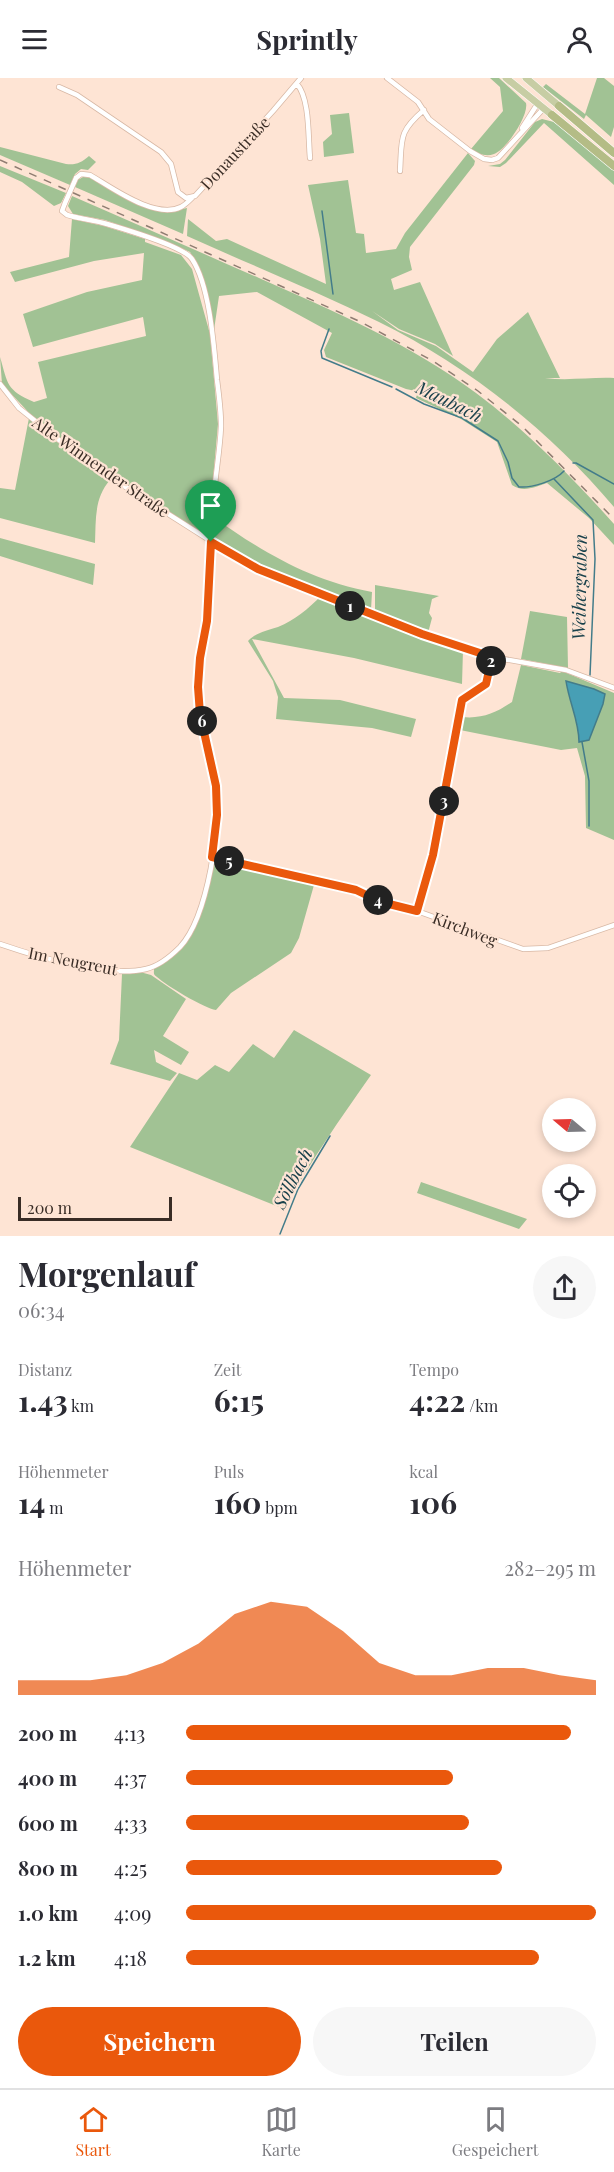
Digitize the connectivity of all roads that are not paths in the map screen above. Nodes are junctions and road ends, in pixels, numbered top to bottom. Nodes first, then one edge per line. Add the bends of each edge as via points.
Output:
1 (301, 78) edge
2 (387, 78) edge
3 (506, 78) edge
4 (526, 78) edge
5 (297, 84) junction
6 (59, 87) dead end
7 (548, 97) junction
8 (541, 105) junction
9 (559, 106) joint
10 (424, 110) junction
11 (552, 115) joint
12 (614, 153) edge
13 (310, 158) dead end
14 (614, 166) edge
15 (400, 171) dead end
16 (195, 196) junction
17 (0, 384) edge
18 (211, 542) junction
19 (492, 657) junction
20 (614, 688) edge
21 (212, 857) junction
22 (417, 911) junction
23 (614, 925) edge
24 (0, 944) edge

1 - 5 street, Donaustraße
2 - 10 street
3 - 8 main road
4 - 7 main road
5 - 13 street via 305,101
5 - 16 street, Donaustraße
6 - 16 street, Donaustraße via 161,152 171,164 180,196
7 - 8 main road
7 - 9 main road
8 - 10 street via 498,158 492,160 470,151 429,119
8 - 11 main road
9 - 12 highway
10 - 15 street via 407,125 401,138
11 - 14 highway
16 - 18 street, bridge via 181,207 164,209 144,205 90,174 81,174 62,211 170,246 186,253 194,263 210,315 221,424
17 - 18 street, Alte Winnender Straße via 19,408 69,448
18 - 19 street, Alte Winnender Straße via 258,569 422,634
18 - 21 street via 207,621 198,687 217,795
19 - 20 street, Alte Winnender Straße via 567,670
19 - 22 street via 486,684 462,700 445,797
21 - 22 street, Kirchweg via 356,890 381,902
21 - 24 street, Im Neugreut via 202,903 190,933 171,955 147,969 95,969
22 - 23 street, Kirchweg via 523,949 548,948

